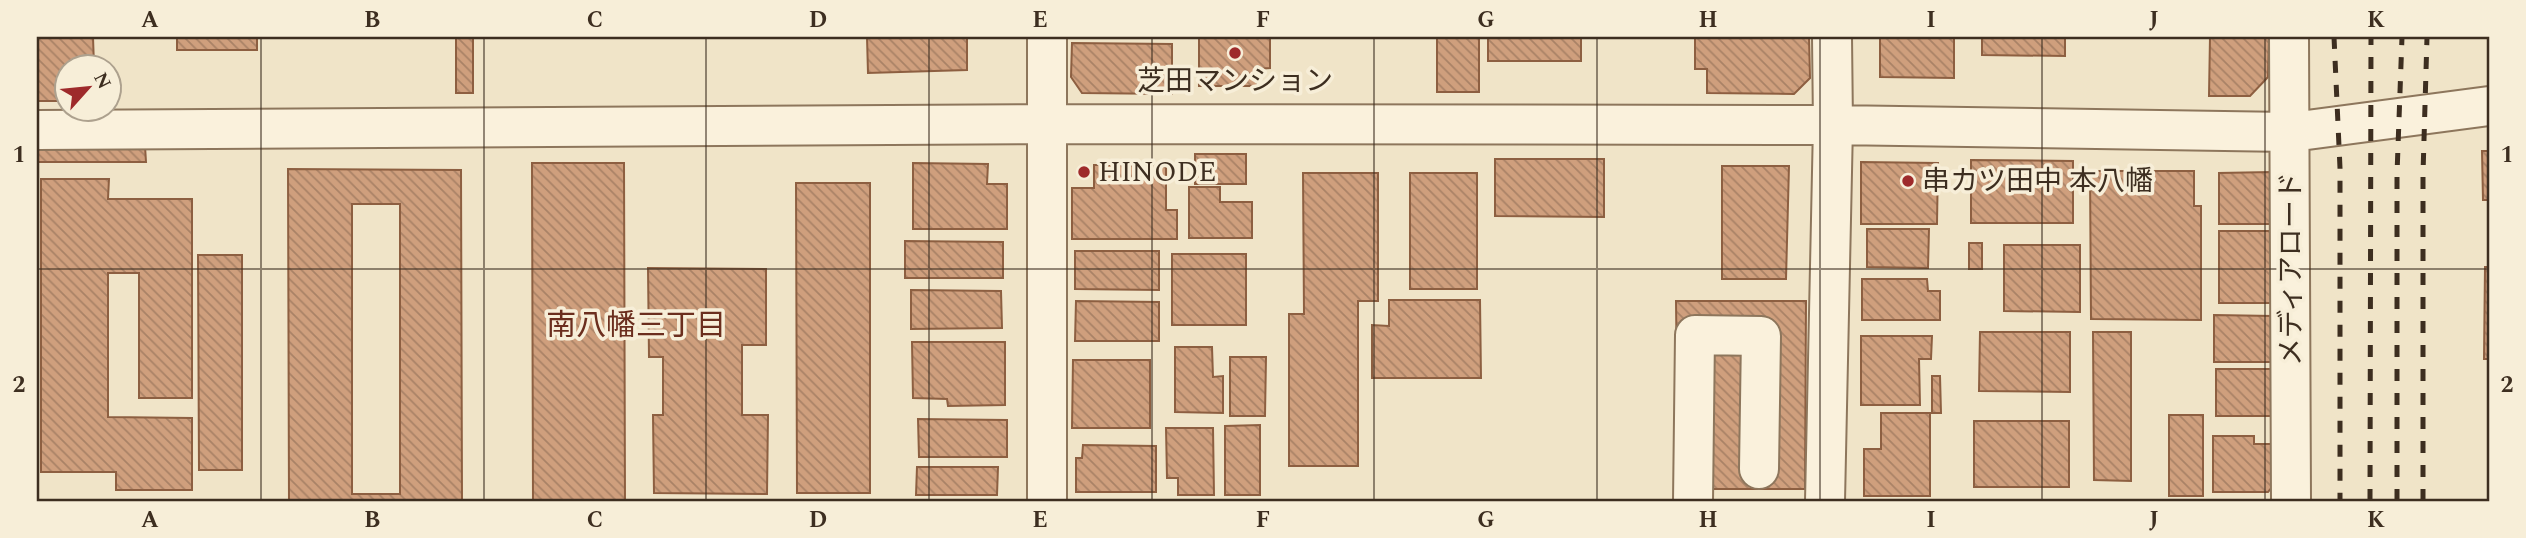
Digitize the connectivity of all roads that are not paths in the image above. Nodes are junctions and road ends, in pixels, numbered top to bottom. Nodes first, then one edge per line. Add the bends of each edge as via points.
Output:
1 (1047, 37) edge
2 (1832, 37) edge
3 (2289, 37) edge
4 (2488, 106) edge
5 (1049, 124) junction
6 (1833, 125) junction
7 (37, 130) edge
8 (2291, 132) junction
9 (1759, 469) dead end
10 (1047, 501) edge
11 (1693, 501) edge
12 (1825, 501) edge
13 (2291, 501) edge

1 - 5 street
2 - 6 street
3 - 8 street, メディアロード
4 - 8 street
5 - 6 street
5 - 7 street
5 - 10 street
6 - 8 street
6 - 12 street
8 - 13 street, メディアロード
9 - 11 street via 1761,336 1695,335

